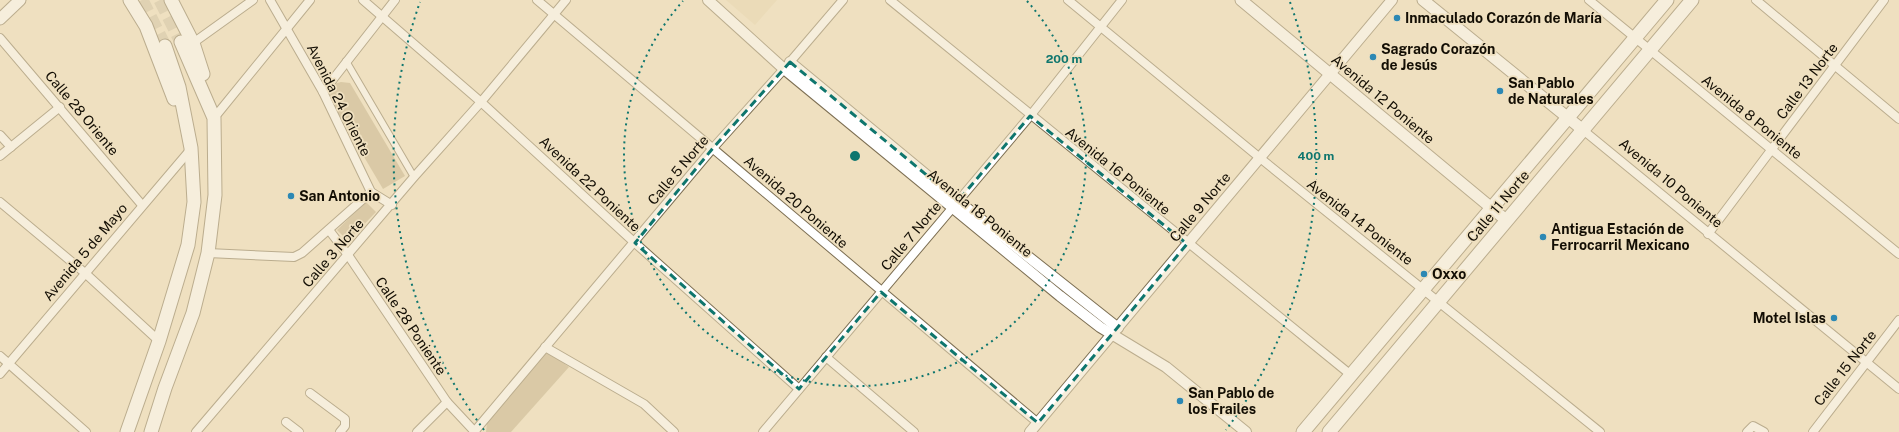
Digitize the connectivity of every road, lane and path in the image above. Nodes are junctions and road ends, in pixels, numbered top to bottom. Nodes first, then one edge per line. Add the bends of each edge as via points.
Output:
1 (20, 0) edge
2 (130, 0) edge
3 (171, 0) edge
4 (254, 0) edge
5 (270, 0) edge
6 (310, 0) edge
7 (363, 0) edge
8 (395, 0) edge
9 (537, 0) edge
10 (566, 0) edge
11 (708, 0) edge
12 (843, 0) edge
13 (890, 0) edge
14 (1068, 0) edge
15 (1122, 0) edge
16 (1241, 0) edge
17 (1392, 0) edge
18 (1423, 0) edge
19 (1589, 0) edge
20 (1667, 0) edge
21 (1692, 0) edge
22 (1756, 0) edge
23 (1884, 0) edge
24 (554, 14) junction
25 (382, 16) junction
26 (0, 19) edge
27 (1100, 26) junction
28 (286, 27) junction
29 (0, 38) edge
30 (1634, 38) junction
31 (187, 43) junction
32 (165, 46) tunnel mouth
33 (1650, 51) junction
34 (346, 61) junction
35 (787, 65) junction
36 (1835, 65) junction
37 (1330, 74) junction
38 (323, 92) junction
39 (481, 102) junction
40 (60, 107) junction
41 (1030, 116) junction
42 (214, 118) junction
43 (1568, 118) junction
44 (1899, 119) edge
45 (1583, 130) junction
46 (0, 135) edge
47 (11, 147) junction
48 (191, 148) junction
49 (713, 148) junction
50 (1772, 150) junction
51 (0, 156) edge
52 (1260, 158) junction
53 (414, 177) junction
54 (371, 192) junction
55 (0, 202) edge
56 (955, 204) junction
57 (142, 205) junction
58 (392, 205) junction
59 (1492, 208) junction
60 (1506, 220) junction
61 (329, 230) junction
62 (1708, 234) junction
63 (635, 243) junction
64 (1188, 244) junction
65 (208, 253) junction
66 (1899, 254) edge
67 (348, 255) junction
68 (1039, 272) junction
69 (85, 273) junction
70 (1067, 287) junction
71 (1424, 289) junction
72 (881, 292) junction
73 (1060, 296) junction
74 (1439, 301) junction
75 (1089, 305) junction
76 (1082, 313) junction
77 (1899, 320) edge
78 (1115, 331) junction
79 (159, 341) junction
80 (545, 347) junction
81 (0, 356) edge
82 (826, 357) junction
83 (1866, 362) junction
84 (9, 364) junction
85 (0, 374) edge
86 (1351, 375) junction
87 (799, 389) junction
88 (1899, 389) edge
89 (310, 393) dead end
90 (446, 402) junction
91 (286, 422) dead end
92 (1038, 424) junction
93 (1750, 429) edge
94 (86, 432) edge
95 (127, 432) edge
96 (151, 432) edge
97 (196, 432) edge
98 (299, 432) edge
99 (340, 432) edge
100 (417, 432) edge
101 (475, 432) edge
102 (674, 432) edge
103 (763, 432) edge
104 (914, 432) edge
105 (1030, 432) edge
106 (1246, 432) edge
107 (1303, 432) edge
108 (1328, 432) edge
109 (1600, 432) edge
110 (1764, 432) edge
111 (1813, 432) edge

1 - 26 main road
2 - 48 main road via 146,26
3 - 31 main road
4 - 31 street
5 - 28 street, Avenida 24 Oriente
6 - 28 street
7 - 25 street, Avenida 22 Poniente
8 - 25 street
9 - 24 street, Avenida 20 Poniente
10 - 24 street, Calle 3 Norte
11 - 35 street, Avenida 18 Poniente
12 - 35 street, Calle 5 Norte
13 - 41 street, Avenida 16 Poniente
14 - 27 street, Avenida 14 Poniente
15 - 27 street, Calle 7 Norte
16 - 37 main road, Avenida 12 Poniente
17 - 37 street, Calle 9 Norte
18 - 43 main road, Avenida 10 Poniente
19 - 30 street, Avenida 8 Poniente
20 - 30 main road, Calle 11 Norte
21 - 33 main road, Calle 11 Norte
22 - 36 street
23 - 36 street, Calle 13 Norte
24 - 39 street, Calle 3 Norte
24 - 49 street, Avenida 20 Poniente
25 - 34 street
25 - 39 street, Avenida 22 Poniente
27 - 41 street, Calle 7 Norte
27 - 52 street, Avenida 14 Poniente
28 - 38 street, Avenida 24 Oriente
28 - 42 street
29 - 40 street, Calle 28 Oriente
30 - 33 street, Avenida 8 Poniente
30 - 43 main road, Calle 11 Norte
31 - 42 main road
32 - 48 main road via 179,87
33 - 45 main road, Calle 11 Norte
33 - 50 street, Avenida 8 Poniente
34 - 38 street
34 - 53 street
35 - 49 street, Calle 5 Norte
35 - 56 street, Avenida 18 Poniente
36 - 44 street
36 - 50 street, Calle 13 Norte
37 - 52 street, Calle 9 Norte
37 - 59 main road, Avenida 12 Poniente
38 - 54 street, Avenida 24 Oriente
39 - 53 street, Calle 3 Norte
39 - 63 street, Avenida 22 Poniente
40 - 47 street
40 - 57 street, Calle 28 Oriente
41 - 56 street, Calle 7 Norte
41 - 64 street, Avenida 16 Poniente
42 - 65 main road via 215,195
43 - 45 main road, Avenida 10 Poniente
43 - 59 main road, Calle 11 Norte
45 - 60 main road, Calle 11 Norte
45 - 62 street, Avenida 10 Poniente
46 - 47 street
47 - 51 street
48 - 57 street, Avenida 5 de Mayo
48 - 79 main road via 194,202 188,245
49 - 63 street, Calle 5 Norte
49 - 72 street, Avenida 20 Poniente
50 - 62 street, Calle 13 Norte
50 - 66 street, Avenida 8 Poniente
52 - 64 street, Calle 9 Norte
52 - 71 street, Avenida 14 Poniente
53 - 58 street, Calle 3 Norte
54 - 58 street
54 - 61 street, Calle 3 Norte
55 - 69 street
56 - 68 street, Avenida 18 Poniente
56 - 72 street, Calle 7 Norte
57 - 69 street, Avenida 5 de Mayo
58 - 67 street, Calle 3 Norte
59 - 60 main road, Avenida 12 Poniente
59 - 71 main road, Calle 11 Norte
60 - 74 main road, Calle 11 Norte
61 - 65 street, Calle 3 Norte via 294,257
61 - 67 street, Calle 28 Poniente
62 - 83 street, Avenida 10 Poniente
63 - 80 street, Calle 5 Norte
63 - 87 street, Avenida 22 Poniente
64 - 78 street, Calle 9 Norte
64 - 86 street, Avenida 16 Poniente
65 - 96 main road via 193,314
67 - 90 street, Calle 28 Poniente
67 - 97 street, Calle 3 Norte
68 - 70 street, Avenida 18 Poniente
68 - 73 street, Avenida 18 Poniente
69 - 79 street
69 - 84 street, Avenida 5 de Mayo
70 - 73 street
70 - 75 street, Avenida 18 Poniente
71 - 74 street, Avenida 14 Poniente
71 - 86 main road, Calle 11 Norte
72 - 82 street, Calle 7 Norte
72 - 92 street, Avenida 20 Poniente
73 - 76 street, Avenida 18 Poniente
74 - 108 main road, Calle 11 Norte
74 - 109 street, Avenida 14 Poniente
75 - 76 street
75 - 78 street, Avenida 18 Poniente
76 - 78 street, Avenida 18 Poniente
77 - 83 street, Calle 15 Norte
78 - 92 street, Calle 9 Norte
78 - 106 street, Avenida 18 Poniente via 1166,367
79 - 95 main road
80 - 101 street, Calle 5 Norte
80 - 102 street via 644,404
81 - 84 street
82 - 87 street, Calle 7 Norte
82 - 104 street
83 - 88 street, Avenida 10 Poniente
83 - 111 street, Calle 15 Norte
84 - 85 street, Avenida 5 de Mayo
84 - 94 street
86 - 107 main road, Calle 11 Norte
87 - 103 street, Calle 7 Norte
89 - 99 street via 344,419 345,426
90 - 100 street
90 - 101 street, Calle 28 Poniente
91 - 98 street
92 - 105 street, Calle 9 Norte
93 - 110 street

